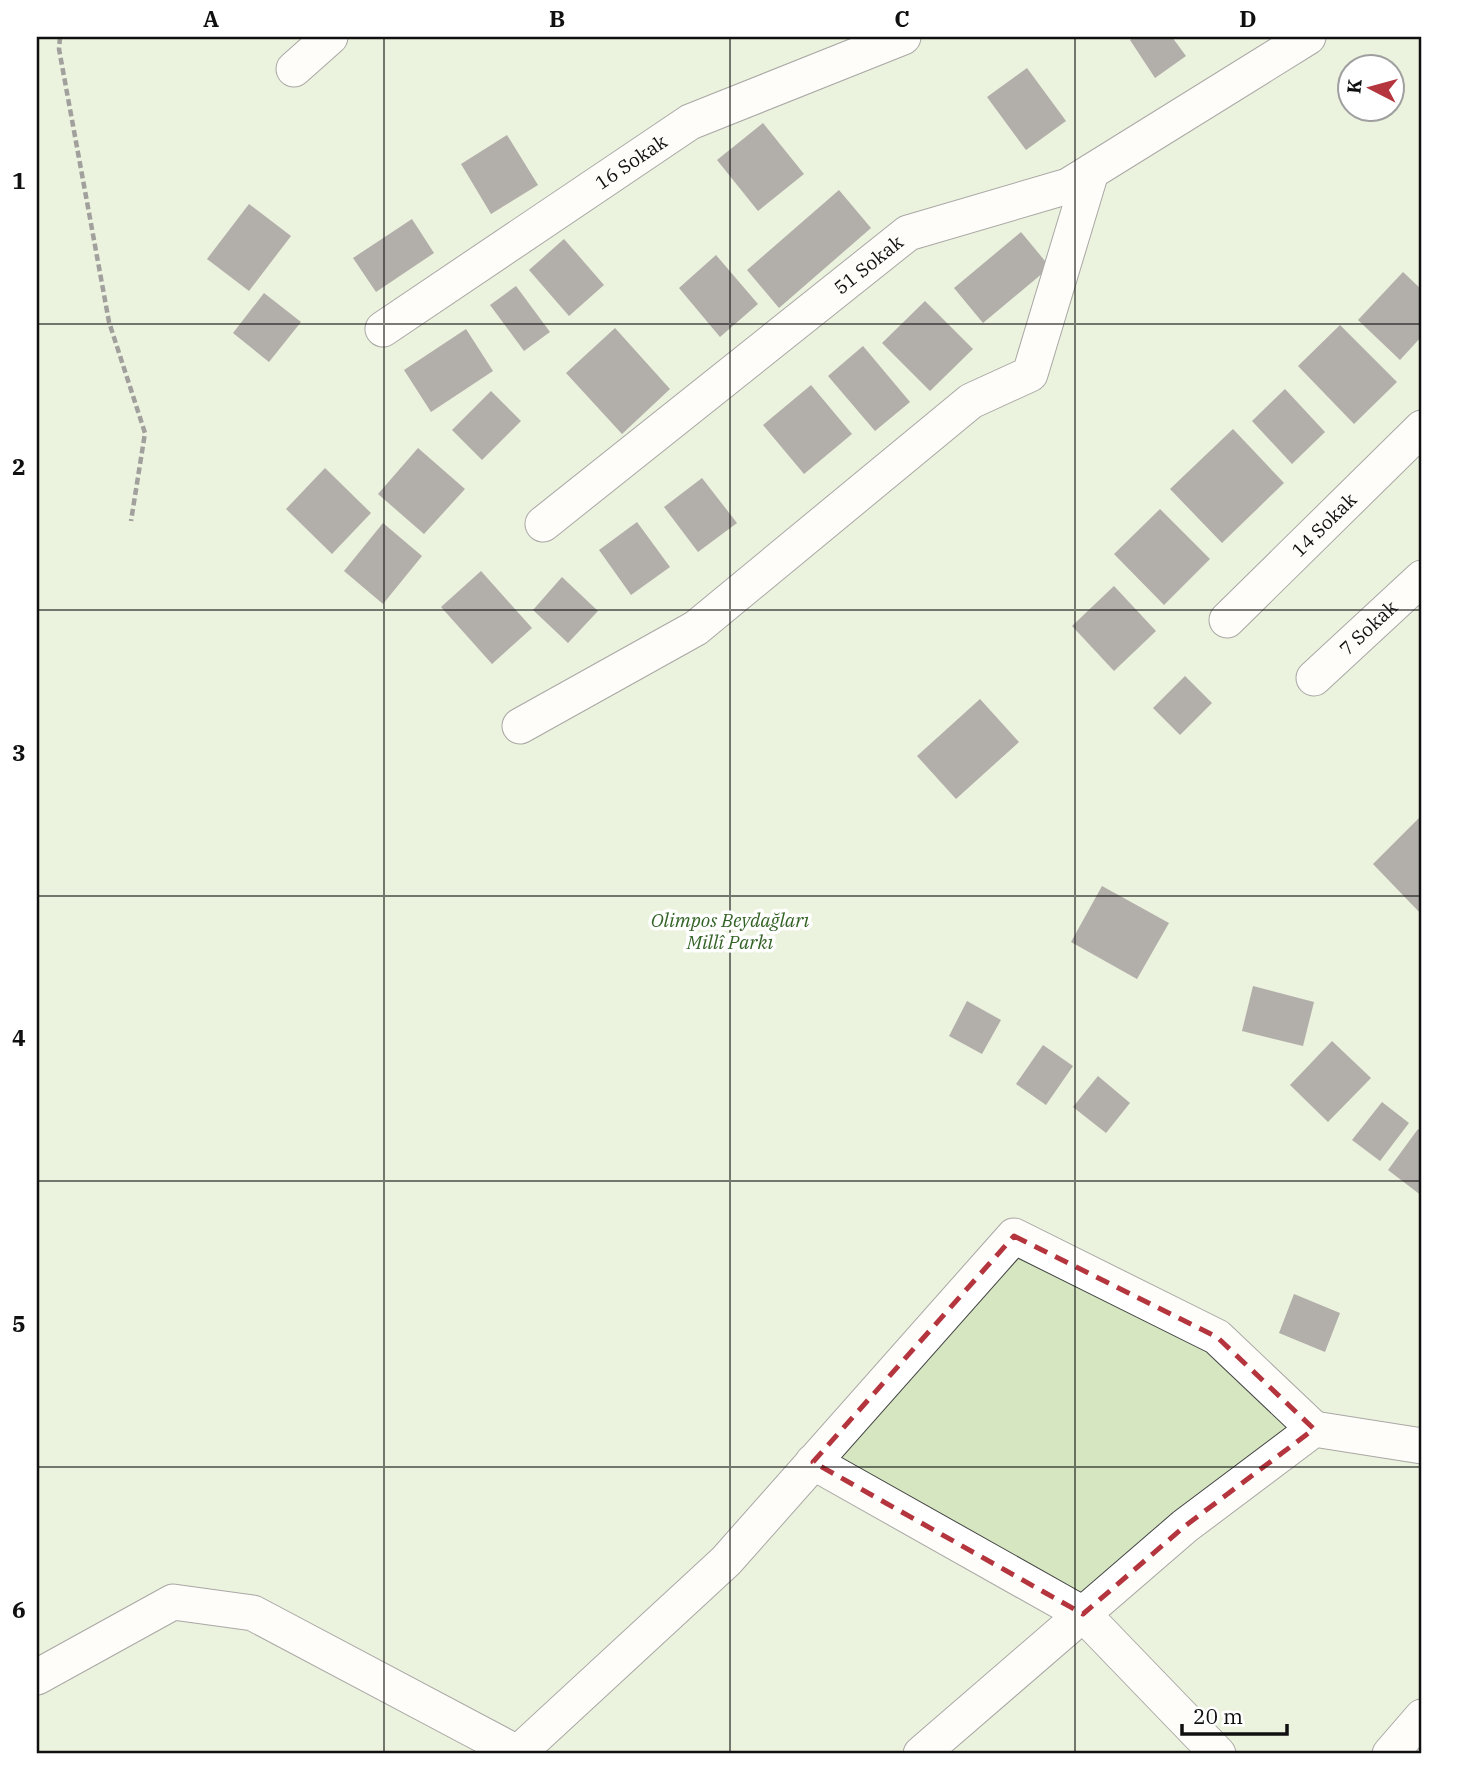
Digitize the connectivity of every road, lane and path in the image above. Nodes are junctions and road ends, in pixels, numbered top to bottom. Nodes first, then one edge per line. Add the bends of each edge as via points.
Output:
1 (60, 37) edge
2 (330, 37) edge
3 (903, 37) edge
4 (1308, 37) edge
5 (294, 69) dead end
6 (1091, 172) junction
7 (383, 329) dead end
8 (1422, 428) edge
9 (131, 521) dead end
10 (543, 524) dead end
11 (1422, 578) edge
12 (1227, 620) dead end
13 (1314, 678) dead end
14 (520, 726) dead end
15 (1314, 1429) junction
16 (1422, 1446) edge
17 (813, 1462) junction
18 (1083, 1614) junction
19 (37, 1677) edge
20 (1421, 1722) edge
21 (517, 1754) edge
22 (921, 1754) edge
23 (1218, 1754) edge
24 (1390, 1754) edge

1 - 9 path via 109,322 145,433
2 - 5 street
3 - 7 street, 16 Sokak via 690,122
4 - 6 street, 51 Sokak
6 - 10 street, 51 Sokak via 1068,186 908,233
6 - 14 street via 1030,374 971,401 696,628
8 - 12 street, 14 Sokak
11 - 13 street, 7 Sokak
15 - 16 street
15 - 17 street via 1217,1337 1014,1236
15 - 18 street via 1185,1525
17 - 18 street
17 - 21 street via 726,1560
18 - 22 street
18 - 23 street
19 - 21 street via 173,1602 253,1613
20 - 24 street

